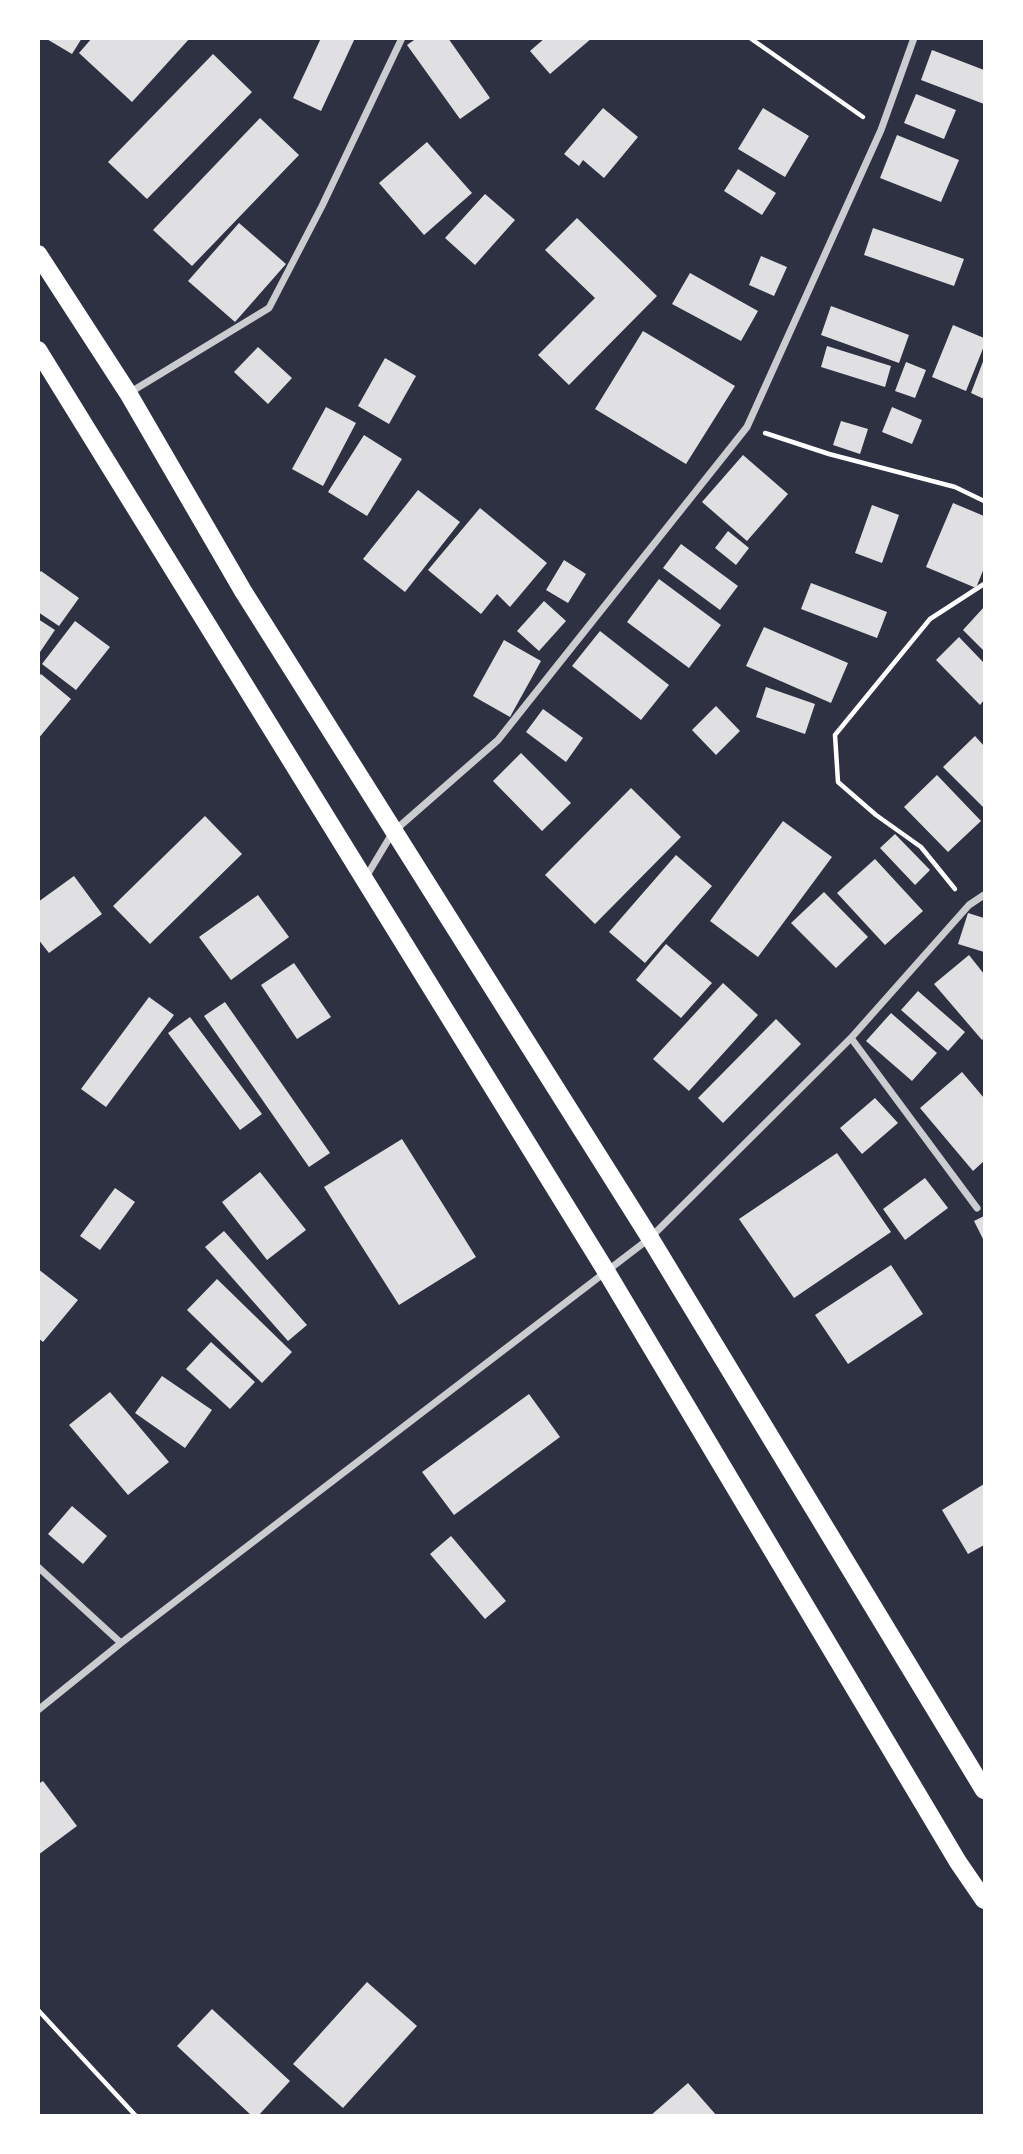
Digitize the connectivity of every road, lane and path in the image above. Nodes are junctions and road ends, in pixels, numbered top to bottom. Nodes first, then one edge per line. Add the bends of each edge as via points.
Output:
1 (402, 38) edge
2 (750, 38) edge
3 (914, 38) edge
4 (881, 130) junction
5 (38, 254) edge
6 (38, 350) edge
7 (128, 393) junction
8 (747, 427) junction
9 (985, 501) edge
10 (985, 584) edge
11 (393, 832) junction
12 (364, 880) junction
13 (985, 895) edge
14 (969, 905) junction
15 (851, 1038) junction
16 (977, 1208) dead end
17 (650, 1238) junction
18 (606, 1270) junction
19 (38, 1567) edge
20 (121, 1643) junction
21 (38, 1710) edge
22 (985, 1790) edge
23 (985, 1900) edge
24 (38, 2010) edge
25 (136, 2116) edge

1 - 7 street via 268,308
2 - 4 path
3 - 4 street
4 - 8 street
5 - 7 main road
6 - 12 main road
7 - 11 main road via 243,592
8 - 9 path via 955,487
8 - 11 street via 498,740
10 - 14 path via 930,620 835,736 838,782 921,847
11 - 12 street
11 - 17 main road
12 - 18 main road
13 - 14 street
14 - 15 street
15 - 16 street
15 - 17 street
17 - 18 street
17 - 22 main road
18 - 20 street
18 - 23 main road via 958,1862
19 - 20 street
20 - 21 street
24 - 25 path

